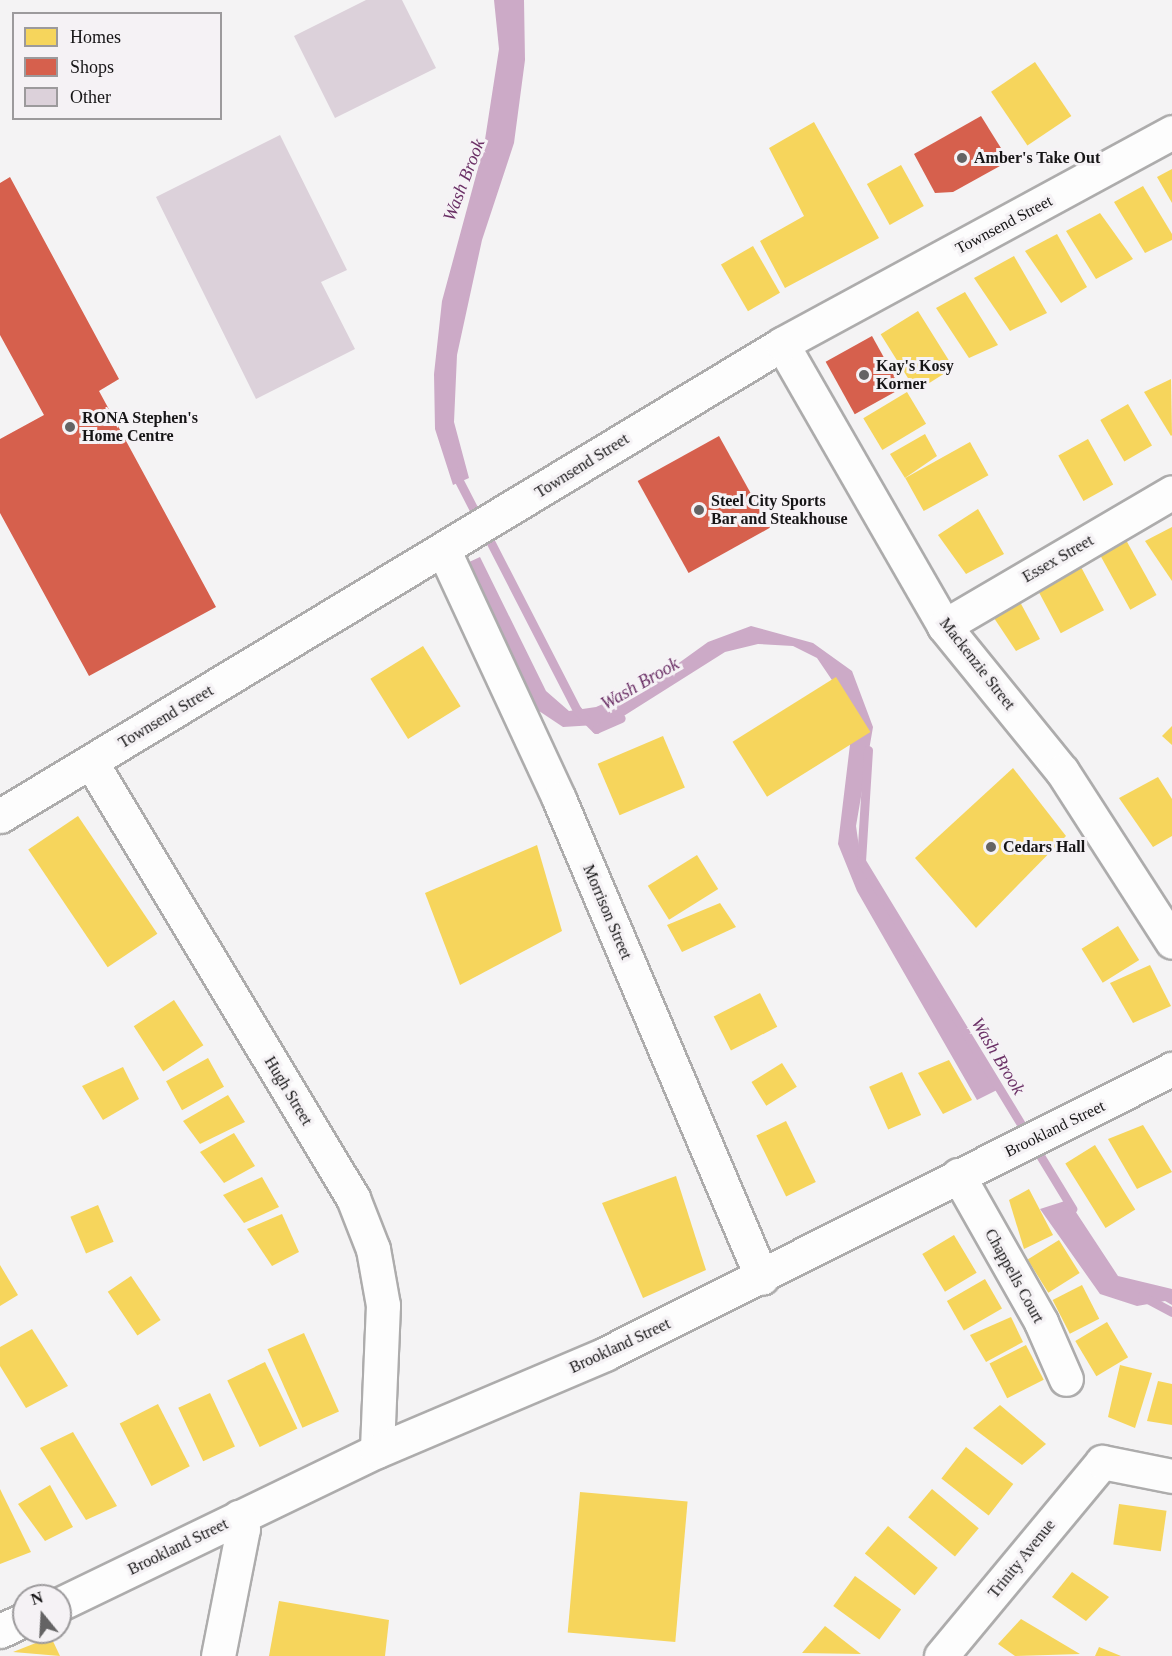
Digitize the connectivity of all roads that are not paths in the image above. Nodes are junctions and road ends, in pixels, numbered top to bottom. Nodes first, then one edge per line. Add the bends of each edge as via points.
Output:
1 (1172, 132) edge
2 (782, 344) junction
3 (1172, 492) edge
4 (456, 544) junction
5 (944, 626) junction
6 (91, 762) junction
7 (0, 816) edge
8 (1167, 918) edge
9 (1172, 1070) edge
10 (958, 1175) junction
11 (762, 1278) junction
12 (1065, 1379) dead end
13 (377, 1452) junction
14 (1172, 1476) edge
15 (239, 1517) junction
16 (72, 1598) edge
17 (218, 1656) edge
18 (941, 1656) edge

1 - 2 street, Townsend Street
2 - 4 street, Townsend Street
2 - 5 street, Mackenzie Street
3 - 5 street, Essex Street
4 - 6 street, Townsend Street
4 - 11 street, Morrison Street via 559,800
5 - 8 street, Mackenzie Street via 1062,771
6 - 7 street, Townsend Street
6 - 13 street, Hugh Street via 353,1198 373,1250 383,1305
9 - 10 street, Brookland Street
10 - 11 street, Brookland Street
10 - 12 street, Chappells Court via 1041,1322
11 - 13 street, Brookland Street via 605,1354
13 - 15 street, Brookland Street
14 - 18 street, Trinity Avenue via 1102,1462
15 - 16 street, Brookland Street
15 - 17 street via 243,1529

